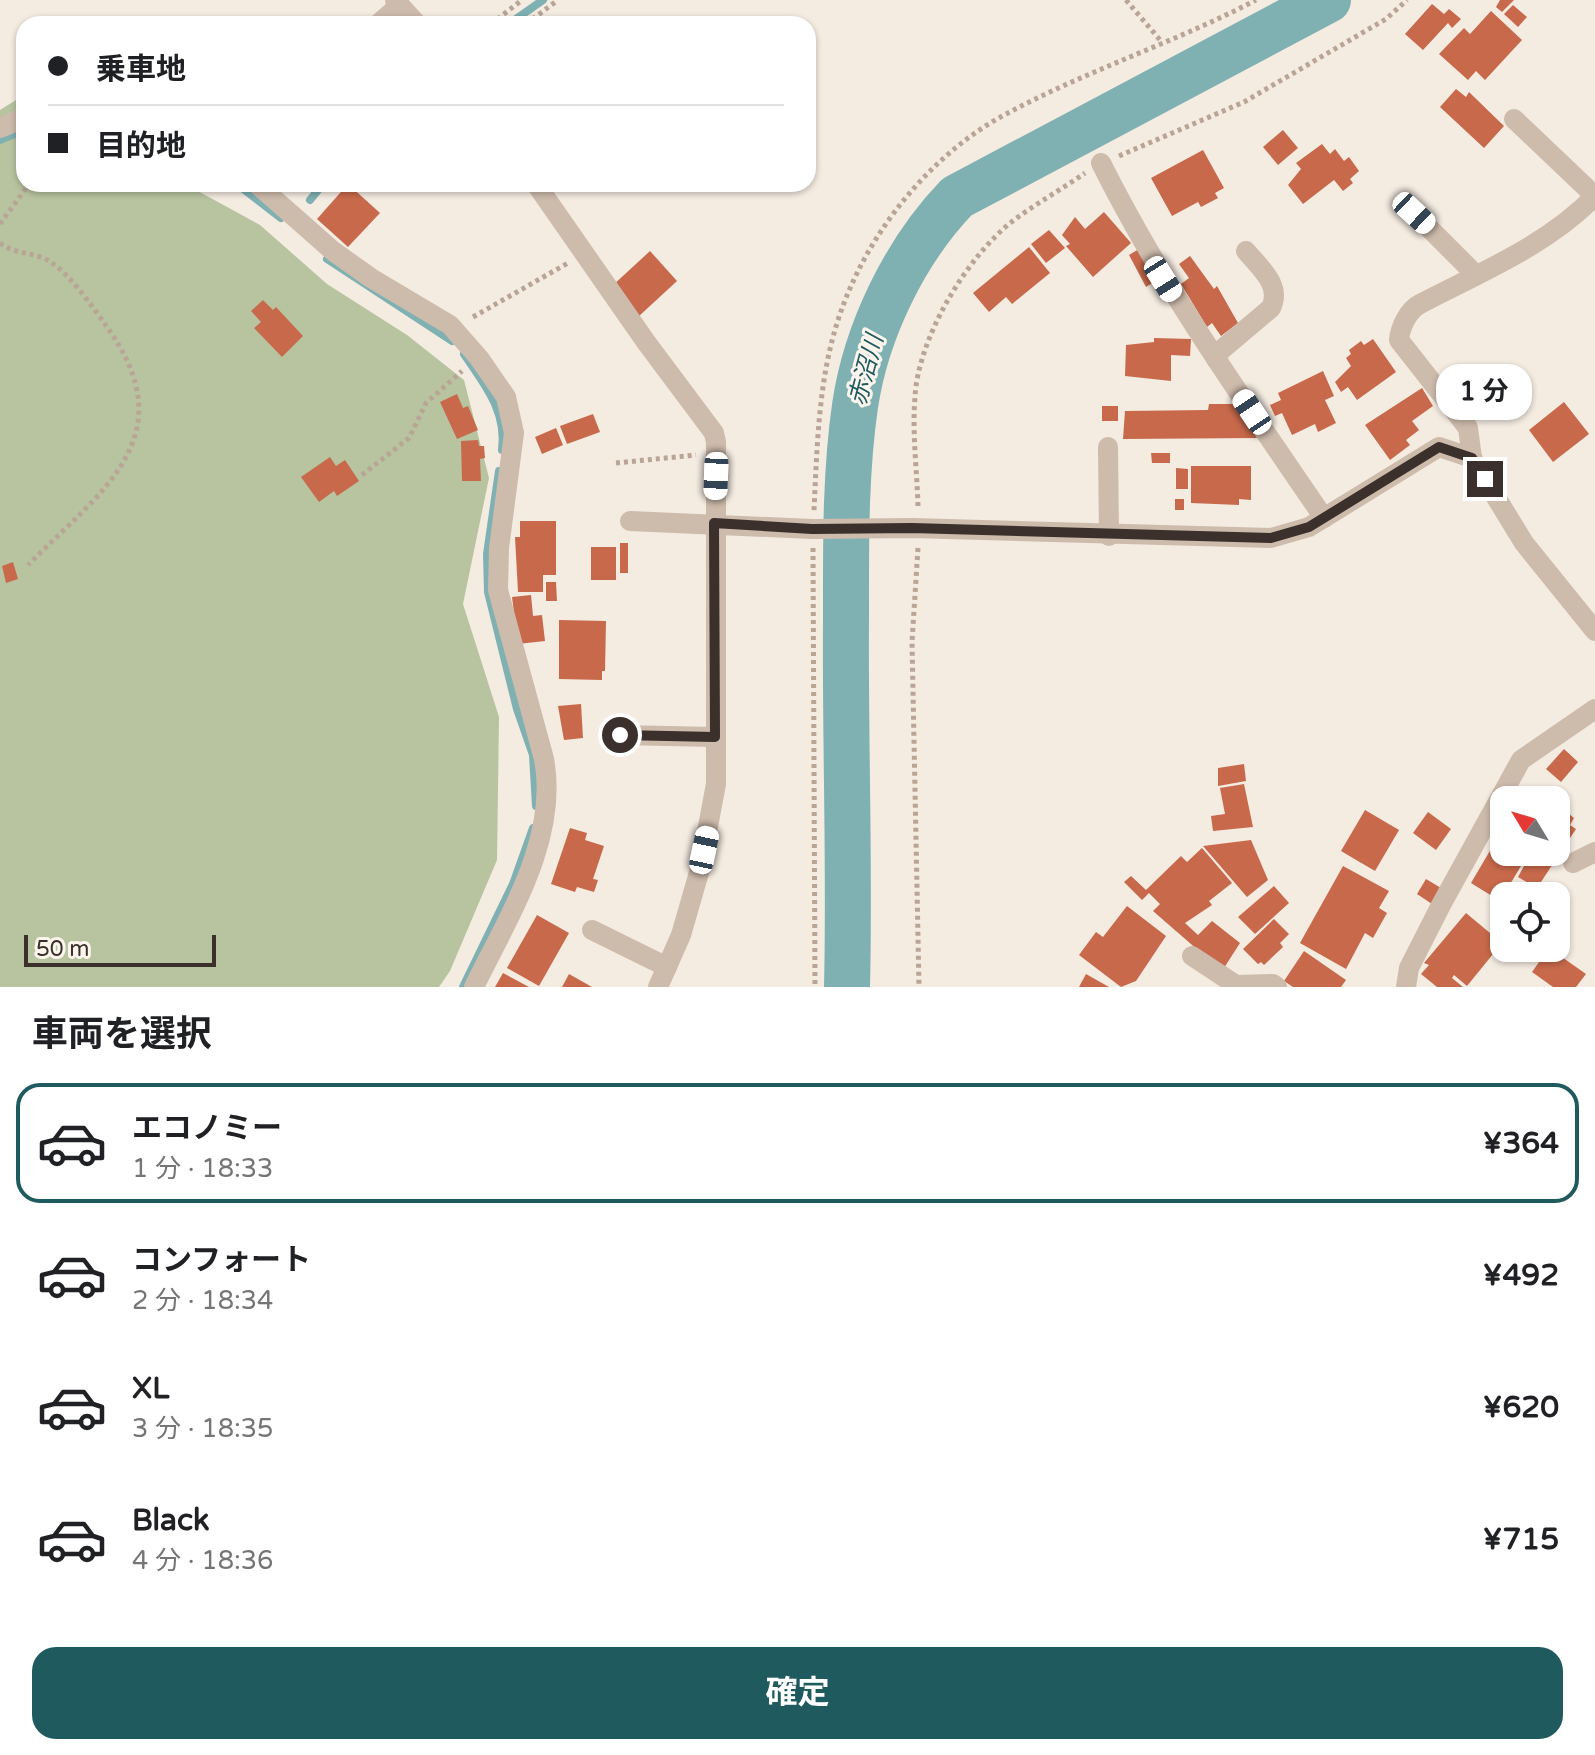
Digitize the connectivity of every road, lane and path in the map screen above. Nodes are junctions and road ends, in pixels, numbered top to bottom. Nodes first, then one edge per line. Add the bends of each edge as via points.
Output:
1 (522, 0) edge
2 (558, 0) edge
3 (1126, 0) edge
4 (1256, 0) edge
5 (1407, 0) edge
6 (501, 16) edge
7 (537, 16) edge
8 (1161, 41) junction
9 (1514, 119) dead end
10 (1101, 163) junction
11 (23, 192) edge
12 (266, 192) edge
13 (542, 192) edge
14 (1414, 213) dead end
15 (0, 224) edge
16 (0, 243) edge
17 (1246, 251) dead end
18 (585, 253) junction
19 (1476, 275) junction
20 (1216, 359) junction
21 (473, 363) junction
22 (716, 442) junction
23 (1108, 447) dead end
24 (1472, 458) junction
25 (616, 463) dead end
26 (362, 475) dead end
27 (1324, 518) junction
28 (630, 521) dead end
29 (714, 523) junction
30 (916, 528) junction
31 (812, 529) junction
32 (1109, 536) junction
33 (28, 565) dead end
34 (1595, 631) edge
35 (1595, 709) edge
36 (620, 735) dead end
37 (715, 737) junction
38 (1595, 852) edge
39 (1573, 863) dead end
40 (592, 930) dead end
41 (1192, 956) dead end
42 (667, 967) junction
43 (474, 987) edge
44 (658, 987) edge
45 (815, 987) edge
46 (919, 987) edge
47 (1277, 987) edge
48 (1406, 987) edge

1 - 6 path
2 - 7 path
3 - 8 path
4 - 8 path
5 - 10 path via 1386,19 1244,102
8 - 31 path via 1019,107 958,145 887,224 835,330 820,413
9 - 19 street via 1595,196 1548,235
10 - 20 street via 1135,231
10 - 30 path via 1012,222 946,303 922,356 914,396
11 - 15 path
12 - 21 street via 333,251 450,325
13 - 18 street
14 - 19 street
16 - 33 path via 50,262 94,309 123,350 138,385 140,408 117,476
17 - 20 street via 1274,287 1275,300
18 - 21 path via 472,317 470,329 484,354
18 - 22 street
19 - 24 street via 1419,304 1400,329 1399,340 1468,428
20 - 27 street
21 - 26 path via 426,403 409,438
21 - 43 street via 506,397 514,433 498,590 547,785 530,868
22 - 25 path
22 - 29 street
23 - 32 street
24 - 27 street via 1439,447
24 - 34 street via 1524,543
27 - 32 street via 1271,538
28 - 29 street
29 - 31 street
29 - 37 street
30 - 31 street
30 - 32 street
30 - 46 path via 912,642
31 - 45 path
35 - 48 street via 1521,760 1409,968
36 - 37 street
37 - 42 street via 716,784 700,869
38 - 39 street
40 - 42 street
41 - 47 street via 1236,985
42 - 44 street

